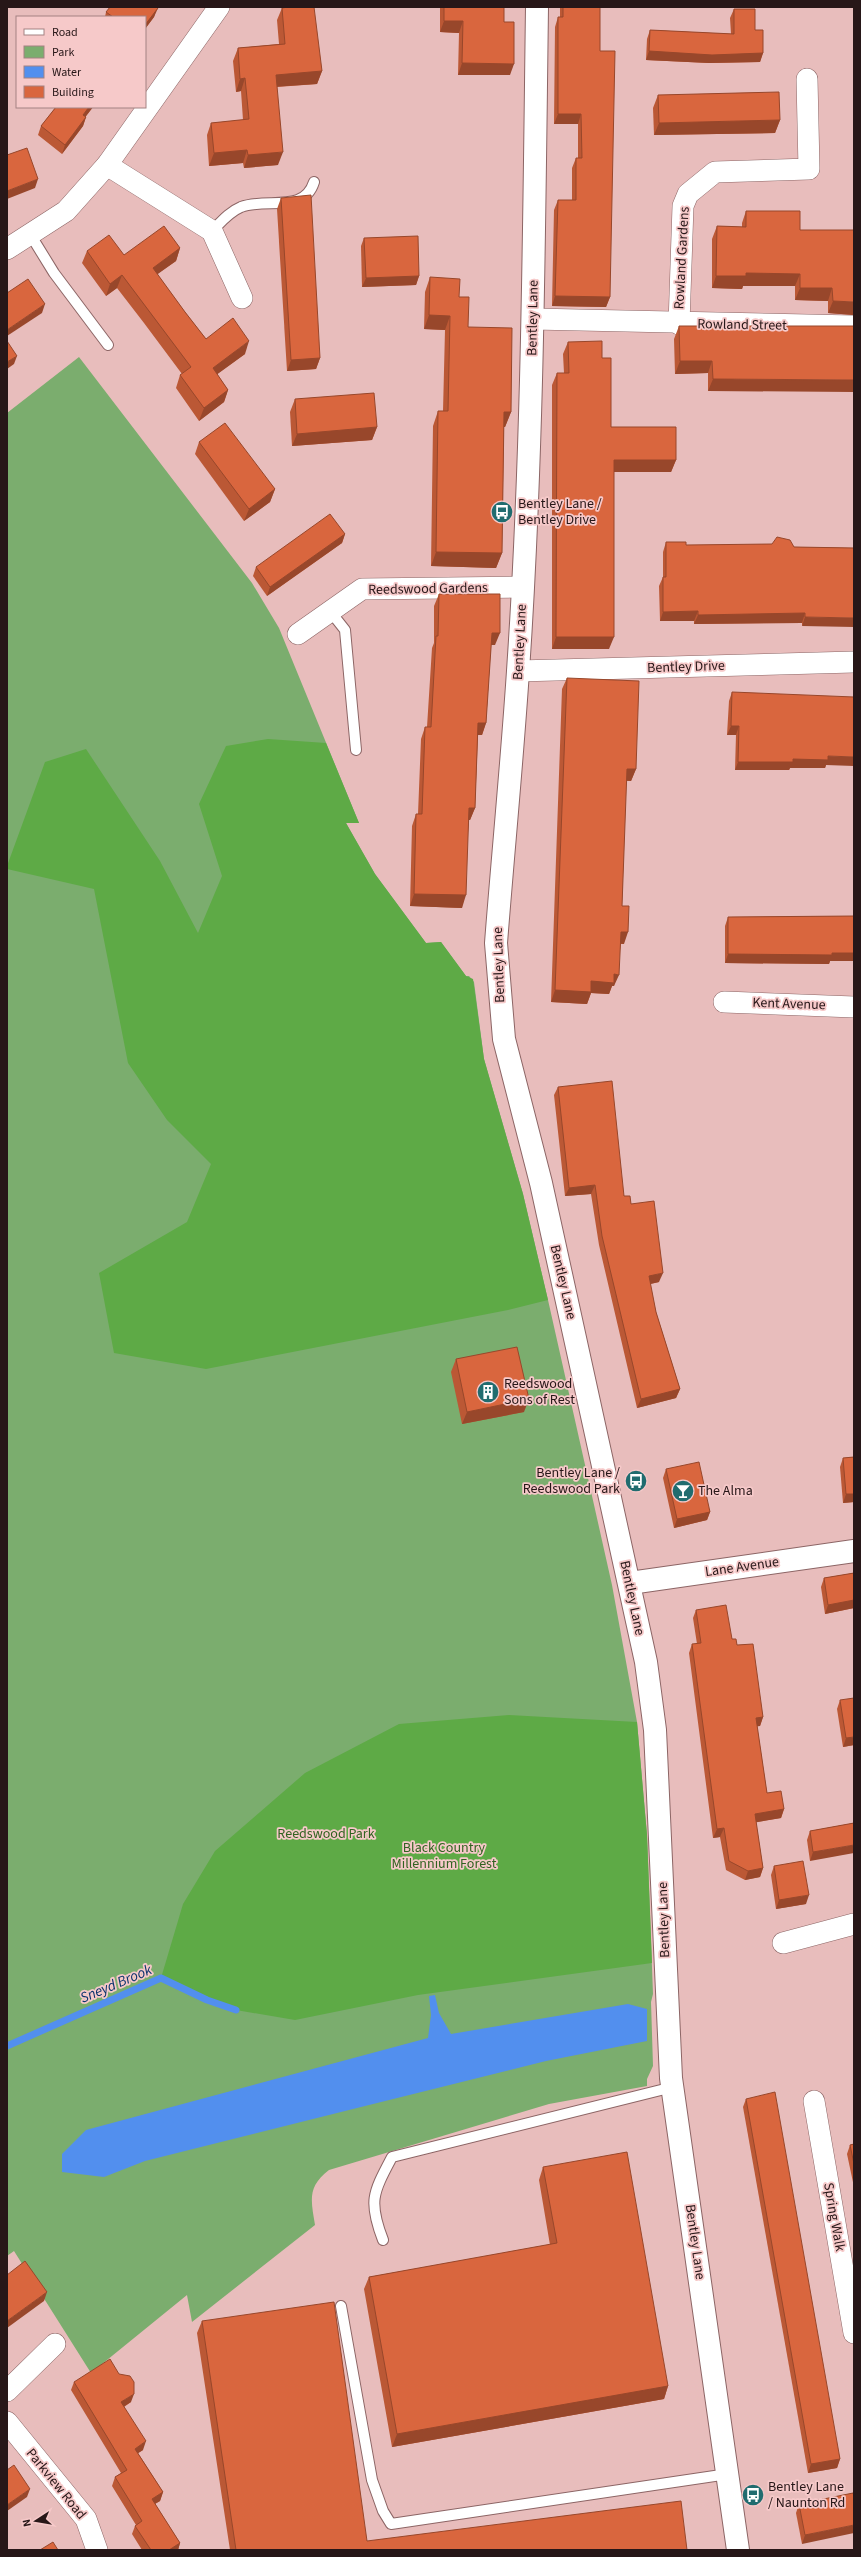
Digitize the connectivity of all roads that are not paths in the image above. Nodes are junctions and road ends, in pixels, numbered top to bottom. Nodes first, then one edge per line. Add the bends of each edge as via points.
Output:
1 (219, 7) edge
2 (537, 7) edge
3 (807, 80) dead end
4 (107, 165) junction
5 (314, 182) dead end
6 (212, 231) junction
7 (30, 234) junction
8 (7, 249) edge
9 (242, 298) dead end
10 (533, 319) junction
11 (679, 324) junction
12 (854, 326) edge
13 (108, 345) dead end
14 (523, 587) junction
15 (330, 611) junction
16 (298, 634) dead end
17 (854, 662) edge
18 (518, 671) junction
19 (356, 750) dead end
20 (724, 1002) dead end
21 (854, 1007) edge
22 (854, 1551) edge
23 (630, 1583) junction
24 (854, 1924) edge
25 (783, 1943) dead end
26 (672, 2079) junction
27 (814, 2101) dead end
28 (383, 2240) dead end
29 (341, 2306) dead end
30 (854, 2333) edge
31 (55, 2344) dead end
32 (7, 2390) edge
33 (7, 2422) edge
34 (728, 2474) junction
35 (98, 2550) edge
36 (738, 2550) edge

1 - 4 street
2 - 10 street, Bentley Lane
3 - 11 street, Rowland Gardens via 809,168 715,172 688,194 683,206
4 - 6 street
4 - 7 street via 66,212
5 - 6 lane via 311,193 301,200 240,207
6 - 9 street
7 - 8 street
7 - 13 lane via 54,273
10 - 11 street, Rowland Street
10 - 14 street, Bentley Lane
11 - 12 street, Rowland Street
14 - 15 street, Reedswood Gardens via 362,589
14 - 18 street, Bentley Lane
15 - 16 street, Reedswood Gardens
15 - 19 lane via 345,630
17 - 18 street, Bentley Drive
18 - 23 street, Bentley Lane via 496,943 504,1039 542,1190
20 - 21 street, Kent Avenue
22 - 23 street, Lane Avenue
23 - 26 street, Bentley Lane via 646,1662 655,1730
24 - 25 street
26 - 28 lane via 392,2157 374,2191 375,2219
26 - 34 street, Bentley Lane
27 - 30 street, Spring Walk
29 - 34 lane via 372,2480 383,2511 391,2524
31 - 32 street
33 - 35 street, Parkview Road via 86,2519
34 - 36 street, Bentley Lane

